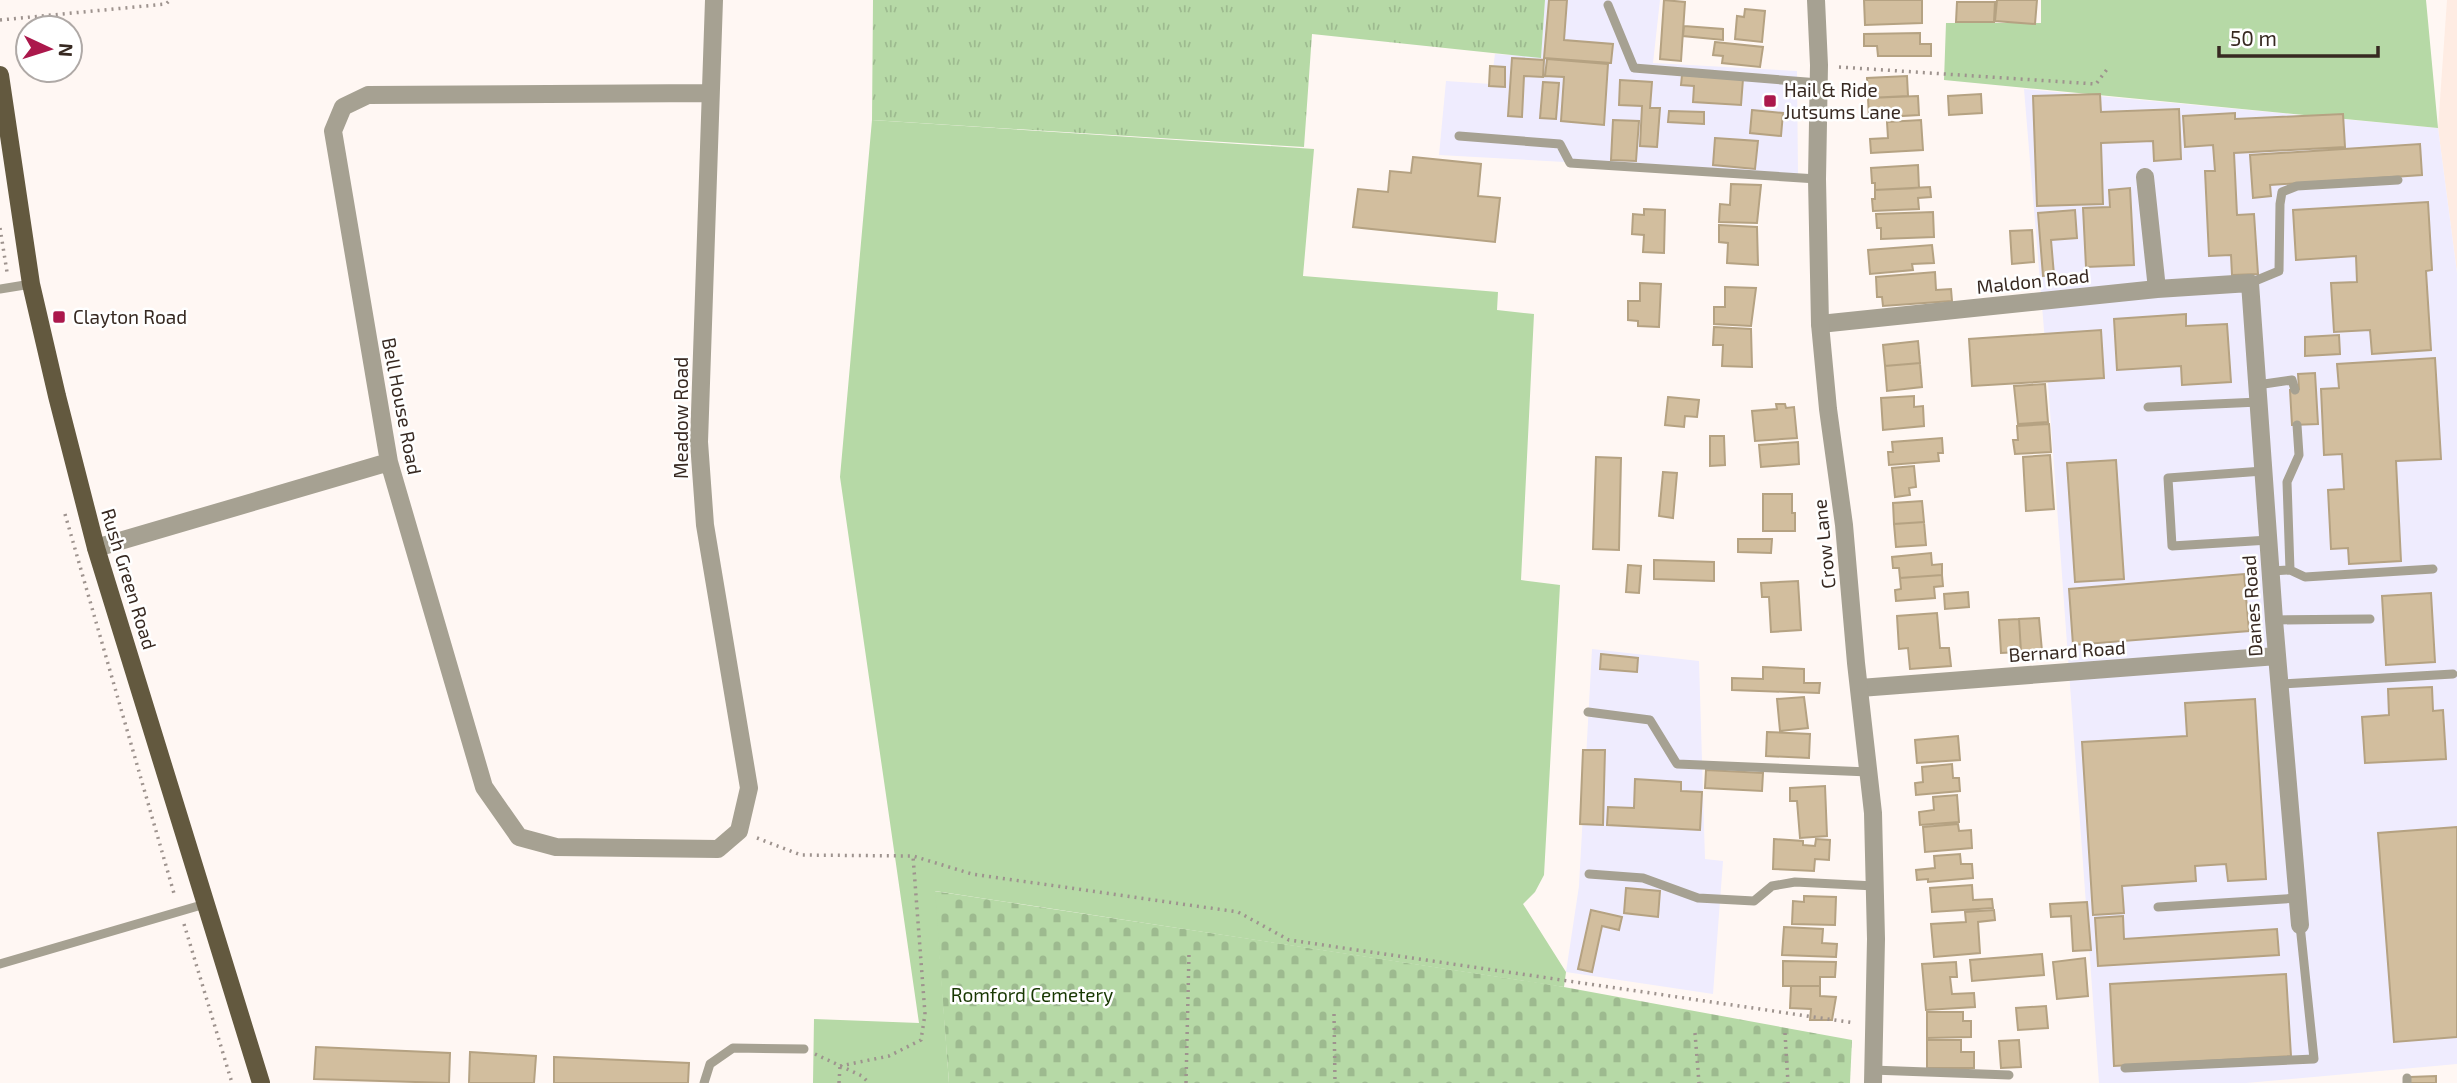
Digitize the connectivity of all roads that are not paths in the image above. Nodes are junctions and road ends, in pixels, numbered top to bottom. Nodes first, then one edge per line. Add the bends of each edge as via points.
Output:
1 (714, 0) edge
2 (1816, 0) edge
3 (1608, 5) dead end
4 (1819, 74) junction
5 (0, 75) edge
6 (710, 93) junction
7 (1459, 136) dead end
8 (2145, 177) dead end
9 (1817, 179) junction
10 (2398, 180) dead end
11 (2250, 283) junction
12 (31, 284) junction
13 (0, 289) edge
14 (2157, 289) junction
15 (1820, 324) junction
16 (2295, 390) dead end
17 (2258, 393) junction
18 (2148, 407) dead end
19 (2297, 425) dead end
20 (388, 462) junction
21 (2263, 471) junction
22 (2269, 540) junction
23 (96, 548) junction
24 (2290, 569) junction
25 (2433, 569) dead end
26 (2271, 571) junction
27 (2370, 619) dead end
28 (2274, 620) junction
29 (2277, 656) junction
30 (2453, 674) dead end
31 (2280, 684) junction
32 (1860, 688) junction
33 (1588, 712) dead end
34 (1869, 772) junction
35 (739, 831) joint
36 (1590, 874) dead end
37 (1875, 886) junction
38 (2298, 898) junction
39 (205, 904) junction
40 (2158, 907) dead end
41 (2300, 925) joint
42 (0, 964) edge
43 (804, 1049) road end
44 (2125, 1068) dead end
45 (2009, 1075) dead end
46 (1873, 1077) edge
47 (261, 1083) edge
48 (705, 1083) edge

1 - 6 street, Meadow Road
2 - 4 street, Crow Lane
3 - 4 lane via 1634,68
4 - 9 street, Crow Lane
5 - 12 main road, Rush Green Road
6 - 20 street, Bell House Road via 368,95 343,107 333,131
6 - 35 street, Meadow Road via 699,442 705,525 750,788
7 - 9 lane via 1560,144 1570,163
8 - 14 street
9 - 15 street, Crow Lane
10 - 11 lane via 2297,186 2282,192 2279,271
11 - 14 street, Maldon Road
11 - 17 street, Danes Road
12 - 13 lane
12 - 23 main road, Rush Green Road
14 - 15 street, Maldon Road
15 - 32 street, Crow Lane
16 - 17 lane via 2292,380
17 - 18 lane
17 - 21 street, Danes Road
19 - 24 lane via 2300,455 2287,482
20 - 23 street
20 - 35 street, Bell House Road via 484,787 519,837 556,847 718,849
21 - 22 street, Danes Road
21 - 22 lane via 2168,478 2172,546
22 - 26 street, Danes Road
23 - 39 main road, Rush Green Road
24 - 25 lane via 2305,578
24 - 26 lane
26 - 28 street, Danes Road
27 - 28 lane
28 - 29 street, Danes Road
29 - 31 street, Danes Road
29 - 32 street, Bernard Road
30 - 31 lane
31 - 38 street, Danes Road
32 - 34 street, Crow Lane
33 - 34 lane via 1650,720 1677,764
34 - 37 street, Crow Lane
36 - 37 lane via 1643,878 1698,898 1754,901 1772,886 1795,882
37 - 46 street, Crow Lane
38 - 40 lane
38 - 41 street, Danes Road
39 - 42 lane
39 - 47 main road, Rush Green Road
41 - 44 lane via 2314,1059
43 - 48 lane via 733,1048 710,1064
45 - 46 lane

